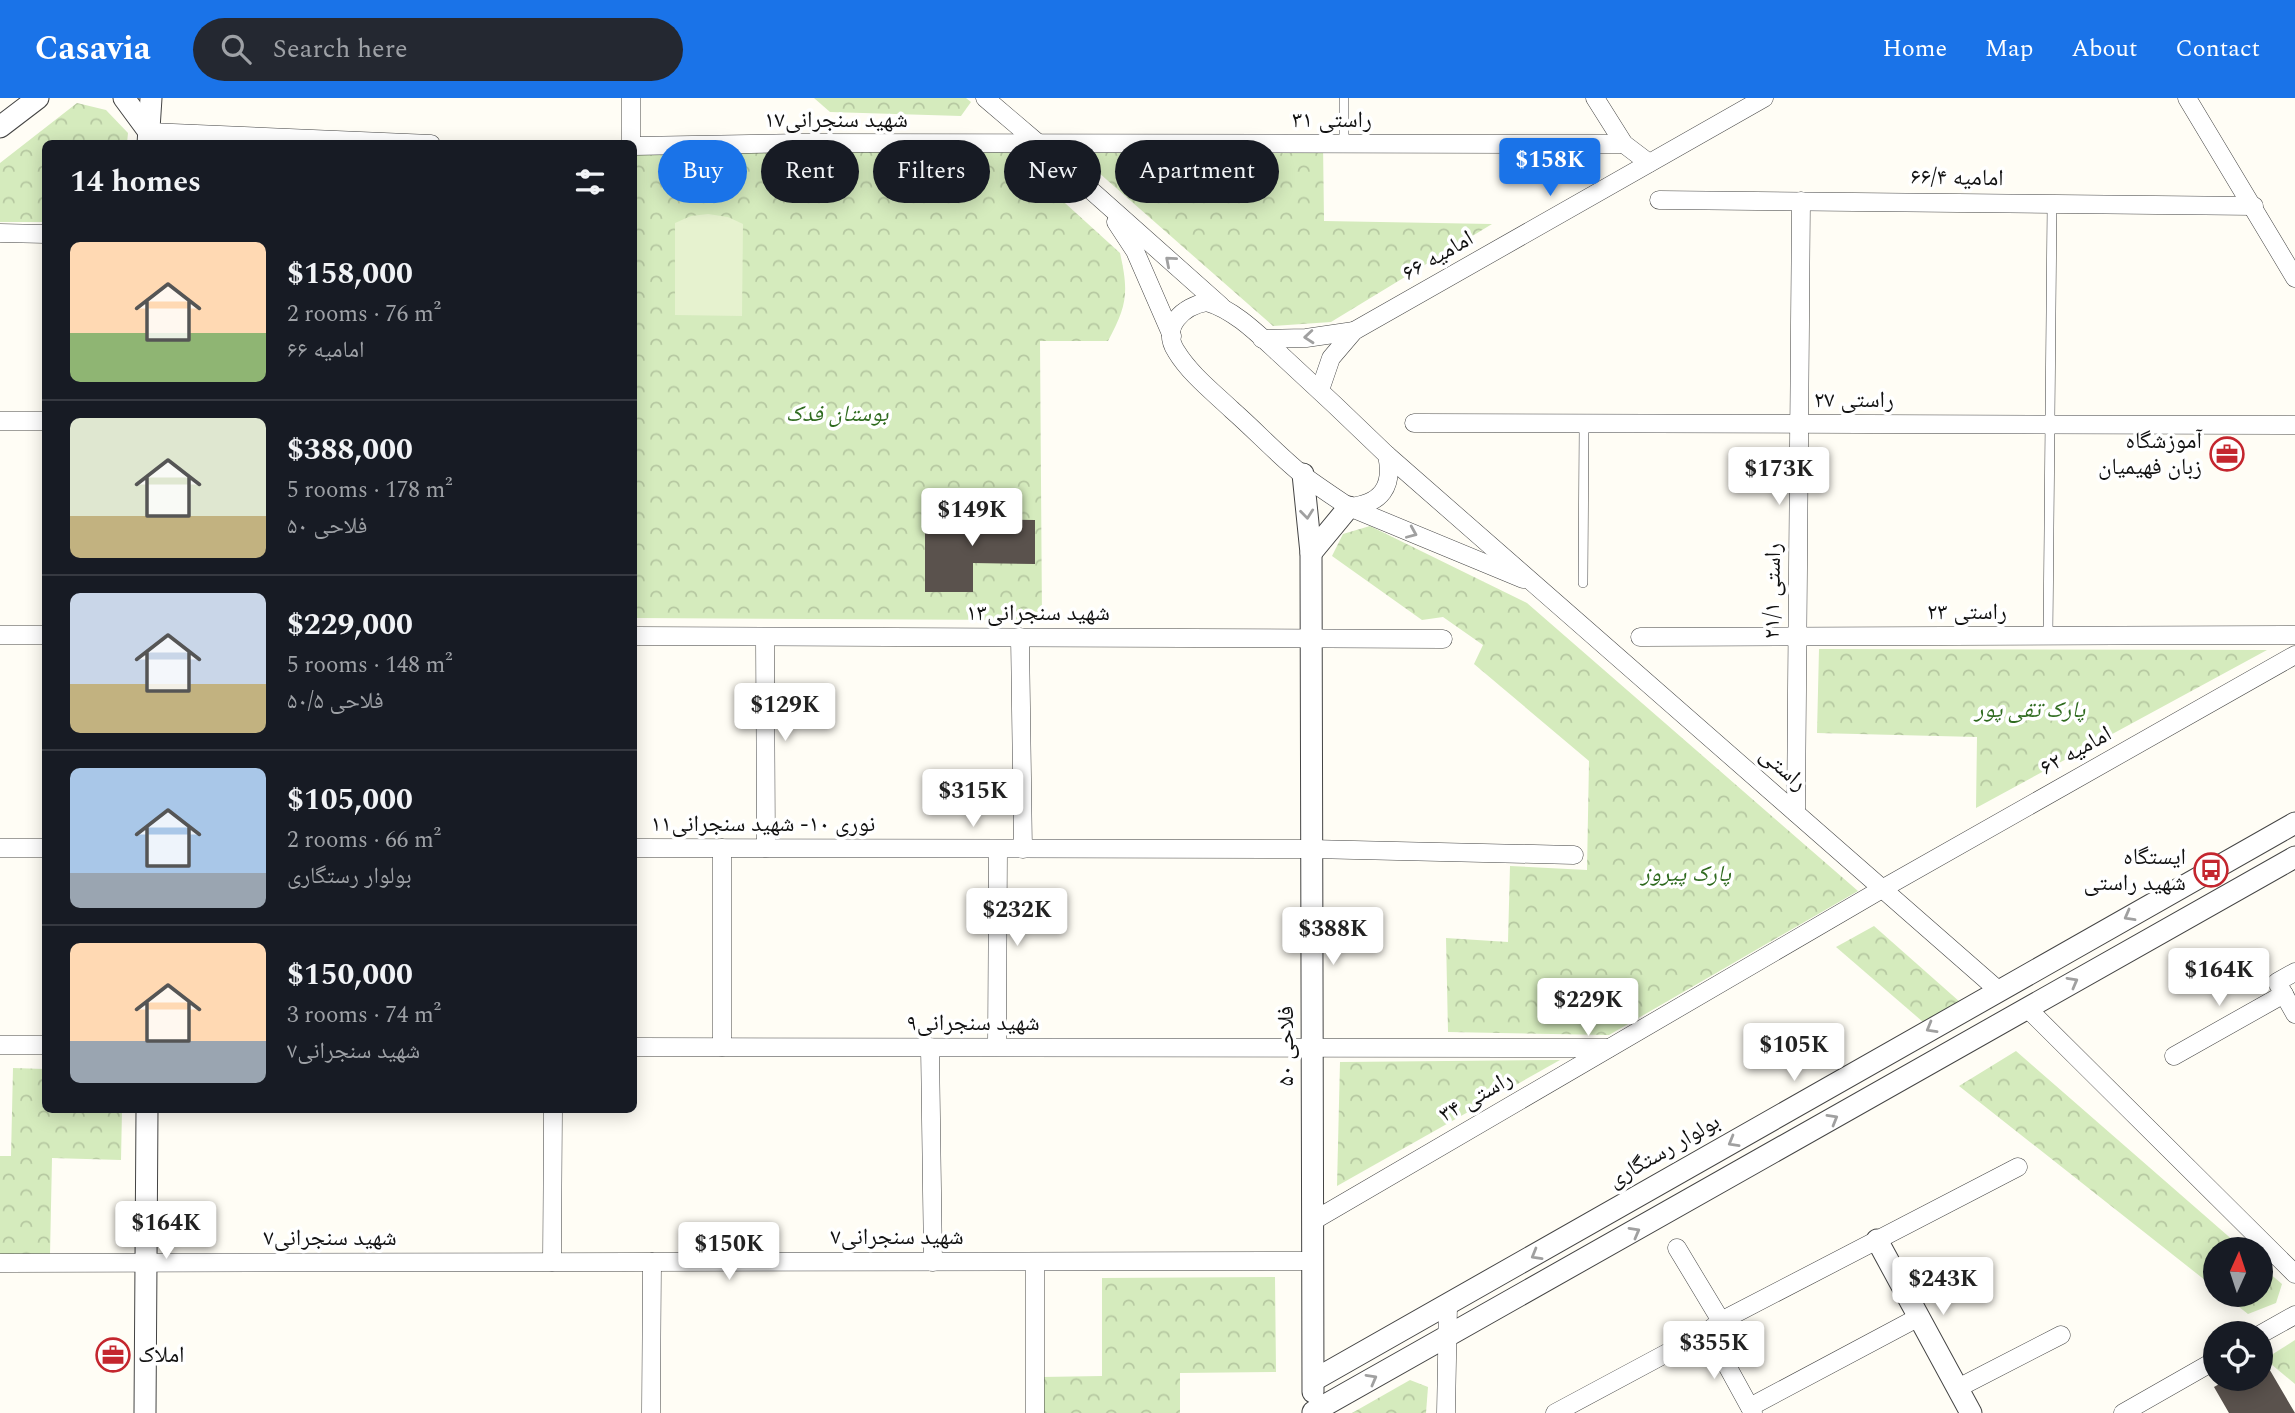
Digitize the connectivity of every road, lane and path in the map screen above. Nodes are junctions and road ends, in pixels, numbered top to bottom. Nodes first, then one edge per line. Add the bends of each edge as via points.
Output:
1 (38, 98) edge
2 (124, 98) edge
3 (150, 98) edge
4 (631, 98) edge
5 (985, 98) edge
6 (1344, 98) edge
7 (1595, 98) edge
8 (1764, 98) edge
9 (2187, 98) edge
10 (0, 127) edge
11 (148, 138) edge
12 (242, 140) edge
13 (632, 140) edge
14 (1034, 140) edge
15 (1004, 144) edge
16 (1101, 144) edge
17 (1624, 144) junction
18 (637, 145) edge
19 (1344, 145) junction
20 (1649, 163) junction
21 (1659, 200) dead end
22 (1102, 201) joint
23 (1801, 201) junction
24 (2052, 204) junction
25 (2254, 206) junction
26 (0, 233) edge
27 (42, 234) edge
28 (2295, 278) edge
29 (1221, 306) junction
30 (1354, 331) junction
31 (1172, 336) junction
32 (1262, 339) junction
33 (1320, 390) junction
34 (0, 421) edge
35 (42, 421) edge
36 (1414, 423) dead end
37 (1584, 424) junction
38 (1799, 424) junction
39 (2050, 425) junction
40 (2295, 425) edge
41 (1387, 455) junction
42 (1303, 474) junction
43 (1349, 507) junction
44 (1311, 553) junction
45 (1583, 583) dead end
46 (1537, 585) junction
47 (0, 635) edge
48 (42, 635) edge
49 (2295, 635) edge
50 (637, 636) edge
51 (2048, 636) junction
52 (765, 637) junction
53 (1020, 637) junction
54 (1640, 637) dead end
55 (1797, 637) junction
56 (1311, 638) junction
57 (1443, 639) dead end
58 (2295, 655) edge
59 (1796, 813) junction
60 (2295, 823) edge
61 (0, 848) edge
62 (42, 848) edge
63 (637, 848) edge
64 (723, 848) junction
65 (766, 848) junction
66 (998, 849) junction
67 (1023, 849) junction
68 (1311, 849) junction
69 (1574, 855) dead end
70 (2295, 857) edge
71 (1882, 889) junction
72 (2295, 972) edge
73 (2280, 988) junction
74 (1998, 990) junction
75 (2027, 1008) junction
76 (2295, 1014) edge
77 (0, 1045) edge
78 (42, 1045) edge
79 (637, 1047) edge
80 (722, 1047) junction
81 (930, 1047) junction
82 (997, 1048) junction
83 (1312, 1048) junction
84 (1609, 1048) junction
85 (2174, 1056) dead end
86 (147, 1113) edge
87 (553, 1113) edge
88 (2018, 1167) dead end
89 (1313, 1221) junction
90 (1877, 1240) junction
91 (1677, 1248) dead end
92 (1313, 1261) junction
93 (552, 1262) junction
94 (652, 1262) junction
95 (933, 1262) junction
96 (1035, 1262) junction
97 (0, 1263) edge
98 (145, 1263) junction
99 (2295, 1274) edge
100 (1448, 1306) junction
101 (2295, 1315) edge
102 (1919, 1317) junction
103 (1714, 1326) junction
104 (2273, 1328) edge
105 (2061, 1335) dead end
106 (1447, 1338) junction
107 (2203, 1367) edge
108 (1314, 1380) junction
109 (1958, 1388) junction
110 (1751, 1410) edge
111 (145, 1413) edge
112 (651, 1413) edge
113 (1035, 1413) edge
114 (1313, 1413) edge
115 (1446, 1413) edge
116 (1555, 1413) edge
117 (1971, 1413) edge
118 (2123, 1413) edge

1 - 10 street
2 - 11 street
3 - 11 street
4 - 13 street
5 - 14 street
6 - 19 lane
7 - 17 street
8 - 20 street, امامیه ۶۶
9 - 25 street
11 - 12 street
15 - 18 street, شهید سنجرانی۱۷
16 - 19 street, راستی ۳۱
17 - 19 street, راستی ۳۱
17 - 20 street
20 - 30 street, امامیه ۶۶
21 - 23 street, امامیه ۶۶/۴
29 -> 22 street
22 - 31 street via 1135,251
23 - 24 street, امامیه ۶۶/۴
23 - 38 street, راستی ۲۱/۱
24 - 25 street, امامیه ۶۶/۴
24 - 39 lane
25 - 28 street
26 - 27 street
29 - 31 street via 1194,304 1174,323
29 - 32 street, راستی
30 -> 32 street
30 - 33 street via 1331,358
31 - 42 street, راستی via 1175,350 1201,380
32 - 33 street, راستی
33 - 41 street, راستی
34 - 35 street
36 - 37 street, راستی ۲۷
37 - 38 street, راستی ۲۷
37 - 45 lane
38 - 39 street, راستی ۲۷
38 - 55 street, راستی ۲۱/۱
39 - 40 street, راستی ۲۷
39 - 51 lane
41 - 43 street via 1391,470 1378,498
41 - 46 street, راستی
42 - 43 street, راستی
42 -> 44 street, فلاحی ۵۰
43 - 44 street
43 -> 46 street, راستی
44 - 56 street, فلاحی ۵۰
46 - 59 street, راستی
47 - 48 street
49 - 51 street, راستی ۲۳
50 - 52 street, شهید سنجرانی۱۳
51 - 55 street, راستی ۲۳
52 - 53 street, شهید سنجرانی۱۳
52 - 65 street
53 - 56 street, شهید سنجرانی۱۳
53 - 67 street
54 - 55 street, راستی ۲۳
55 - 59 street, راستی ۲۱/۱
56 - 57 street, شهید سنجرانی۱۳
56 - 68 street, فلاحی ۵۰
58 - 71 street, امامیه ۶۲
59 - 71 street, راستی
60 -> 74 street, بولوار رستگاری
61 - 62 street
63 - 64 street, نوری ۱۰- شهید سنجرانی۱۱
64 - 65 street, نوری ۱۰- شهید سنجرانی۱۱
64 - 80 street
65 - 66 street, نوری ۱۰- شهید سنجرانی۱۱
66 - 67 street, نوری ۱۰- شهید سنجرانی۱۱
66 - 82 street
67 - 68 street, نوری ۱۰- شهید سنجرانی۱۱
68 - 69 street, نوری ۱۰- شهید سنجرانی۱۱
68 - 83 street, فلاحی ۵۰
75 -> 70 street
71 - 74 street, راستی
71 - 84 street, راستی ۳۴
72 - 73 street
73 - 76 street
73 - 85 street
74 -> 100 street, بولوار رستگاری
75 - 99 street
106 -> 75 street
77 - 78 street
79 - 80 street, شهید سنجرانی۹
80 - 81 street, شهید سنجرانی۹
81 - 82 street, شهید سنجرانی۹
81 - 95 street
82 - 83 street, شهید سنجرانی۹
83 - 84 street, شهید سنجرانی۹
83 - 89 street, فلاحی ۵۰
84 - 89 street, راستی ۳۴
86 - 98 street
87 - 93 street
88 - 90 street
89 - 92 street, فلاحی ۵۰
90 - 102 street
90 - 103 street
91 - 103 street
92 - 96 street, شهید سنجرانی۷
92 - 108 street, فلاحی ۵۰
93 - 94 street, شهید سنجرانی۷
93 - 98 street, شهید سنجرانی۷
94 - 95 street, شهید سنجرانی۷
94 - 112 street
95 - 96 street, شهید سنجرانی۷
96 - 113 street
97 - 98 street, شهید سنجرانی۷
98 - 111 street
100 - 106 street
100 - 108 street, بولوار رستگاری
101 - 104 street
102 - 109 street
102 - 110 street
103 - 110 street
103 - 116 street
105 - 109 street
114 -> 106 street
106 - 115 street
107 - 118 street
108 - 114 street, فلاحی ۵۰
109 - 117 street

